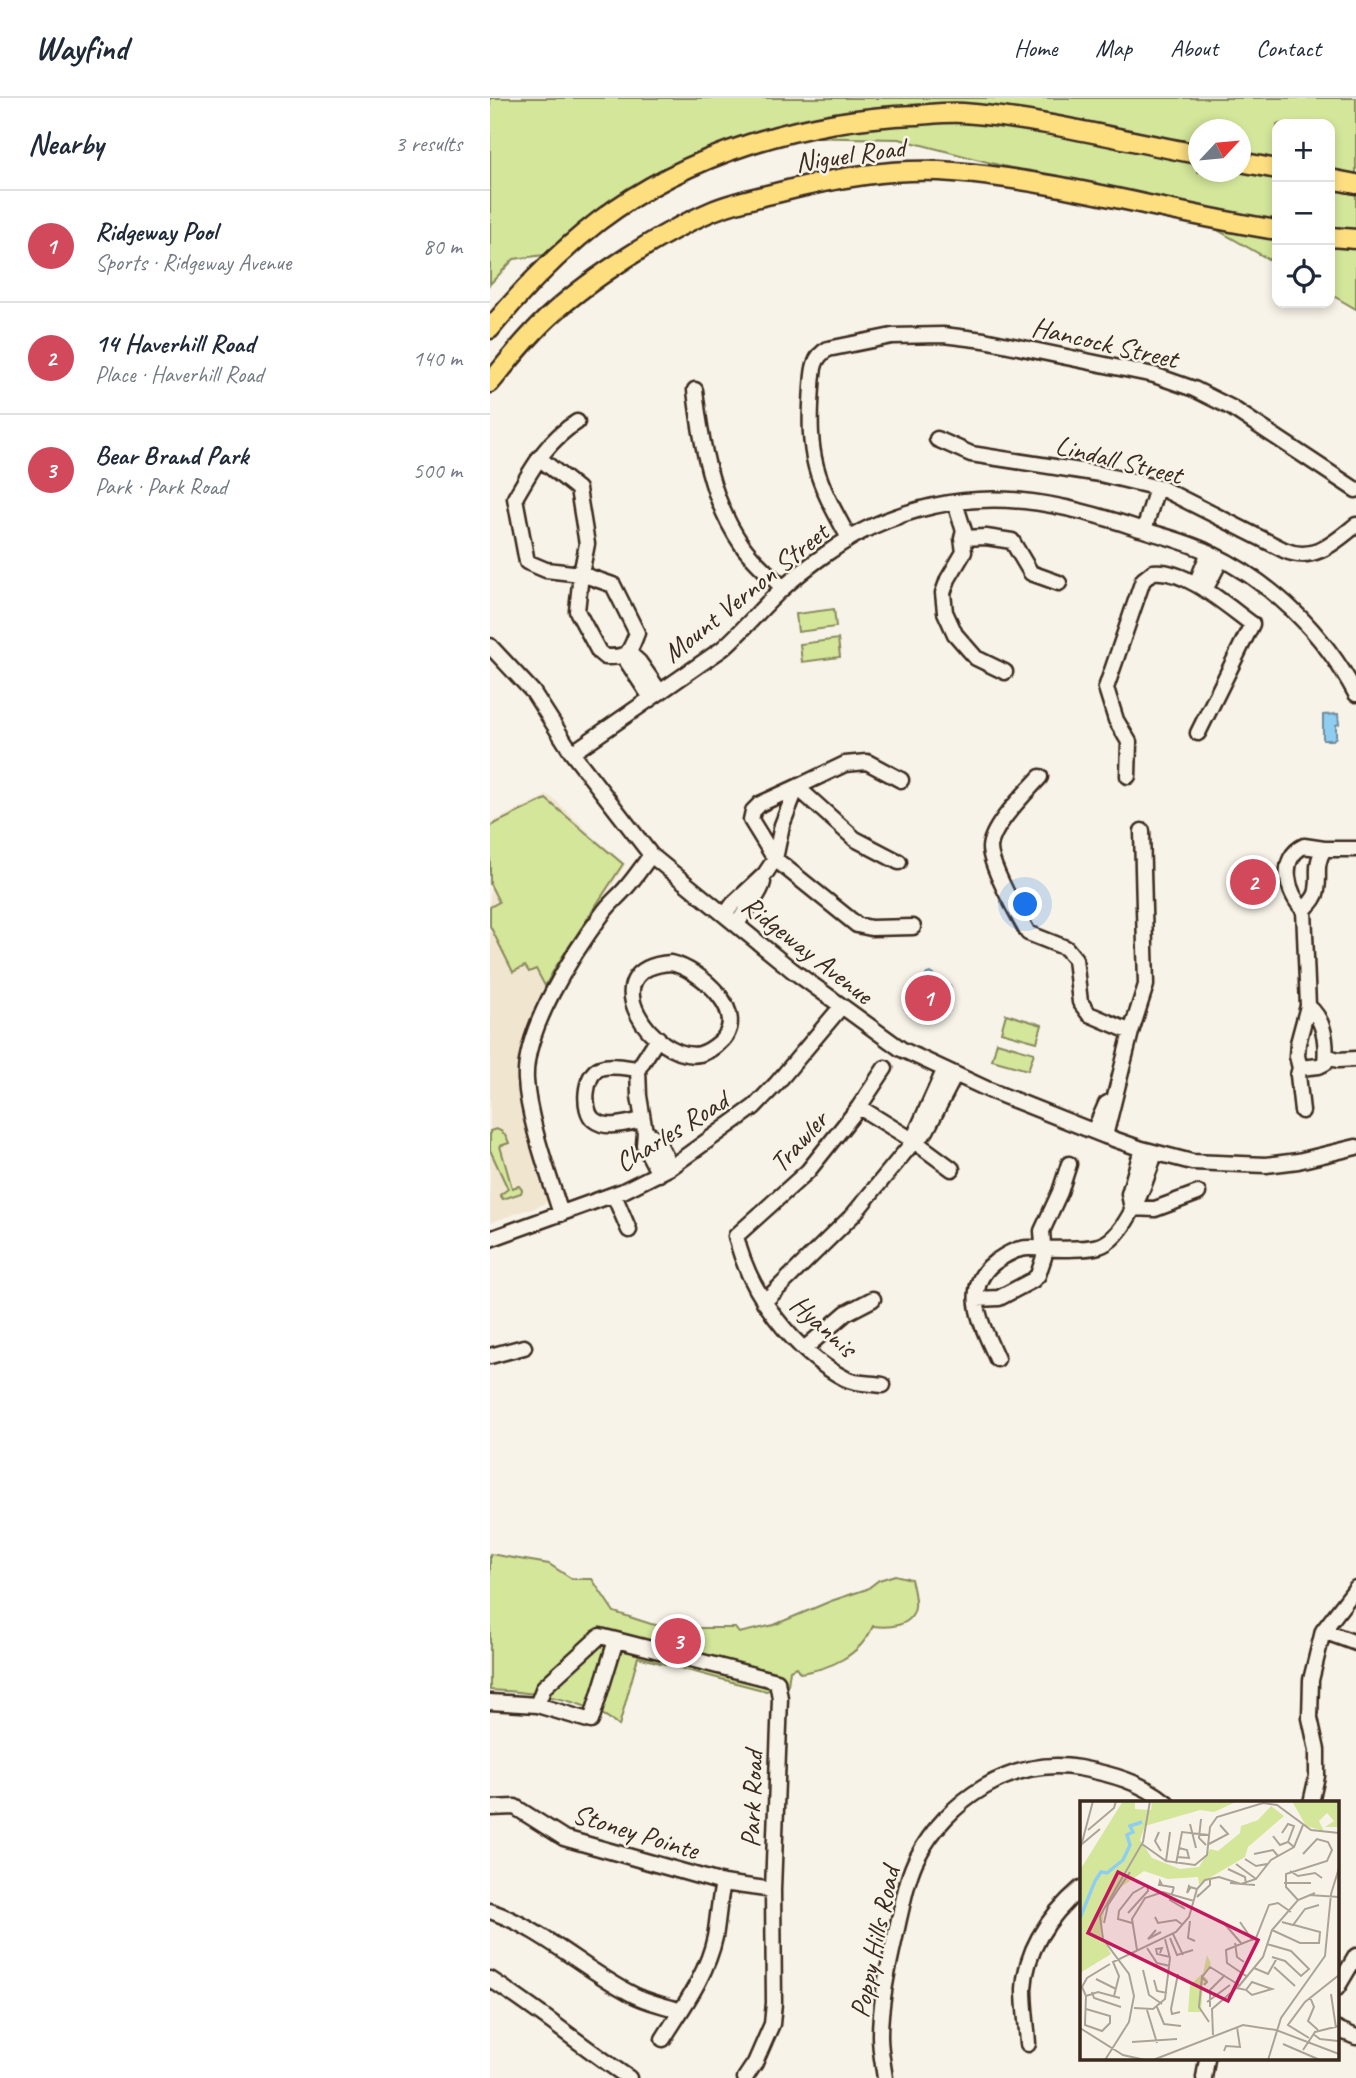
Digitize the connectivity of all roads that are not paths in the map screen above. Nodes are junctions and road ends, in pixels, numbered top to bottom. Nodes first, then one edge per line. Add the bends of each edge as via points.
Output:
1 (1188, 152) edge
2 (1251, 164) edge
3 (1272, 168) edge
4 (1335, 180) edge
5 (1356, 184) edge
6 (1272, 229) edge
7 (1335, 237) edge
8 (1356, 239) edge
9 (490, 329) edge
10 (490, 383) edge
11 (695, 390) dead end
12 (577, 422) dead end
13 (936, 439) dead end
14 (540, 458) junction
15 (1157, 488) junction
16 (1356, 490) edge
17 (950, 503) junction
18 (1356, 525) edge
19 (1144, 530) junction
20 (849, 538) junction
21 (962, 538) junction
22 (1215, 556) junction
23 (581, 574) junction
24 (1059, 583) dead end
25 (1200, 587) junction
26 (783, 588) junction
27 (490, 646) edge
28 (627, 655) junction
29 (1005, 672) dead end
30 (1356, 694) edge
31 (656, 695) junction
32 (1198, 733) dead end
33 (572, 752) junction
34 (1128, 776) dead end
35 (1040, 777) dead end
36 (901, 780) dead end
37 (797, 787) junction
38 (1142, 831) dead end
39 (1324, 849) junction
40 (1356, 849) edge
41 (651, 855) junction
42 (775, 859) junction
43 (899, 862) dead end
44 (765, 873) junction
45 (1304, 910) junction
46 (725, 915) junction
47 (737, 925) junction
48 (914, 927) dead end
49 (1308, 1006) junction
50 (841, 1007) junction
51 (1131, 1032) junction
52 (659, 1038) junction
53 (1326, 1056) junction
54 (1356, 1059) edge
55 (884, 1068) dead end
56 (1300, 1068) junction
57 (638, 1069) junction
58 (950, 1073) junction
59 (859, 1107) junction
60 (1302, 1111) dead end
61 (643, 1126) junction
62 (1100, 1133) junction
63 (914, 1141) junction
64 (1356, 1147) edge
65 (1149, 1151) junction
66 (1069, 1164) dead end
67 (952, 1169) dead end
68 (665, 1170) junction
69 (1198, 1193) dead end
70 (611, 1196) junction
71 (559, 1207) junction
72 (1132, 1208) junction
73 (626, 1230) dead end
74 (736, 1236) joint
75 (490, 1239) edge
76 (1043, 1249) junction
77 (977, 1299) junction
78 (873, 1300) dead end
79 (764, 1302) junction
80 (524, 1347) dead end
81 (804, 1349) junction
82 (490, 1356) edge
83 (997, 1359) dead end
84 (883, 1385) dead end
85 (1356, 1588) edge
86 (1323, 1631) junction
87 (616, 1640) junction
88 (1356, 1643) edge
89 (490, 1702) edge
90 (537, 1705) junction
91 (1164, 1801) edge
92 (1311, 1801) edge
93 (490, 1808) edge
94 (723, 1883) junction
95 (1080, 1889) edge
96 (773, 1890) junction
97 (490, 1912) edge
98 (1356, 1956) edge
99 (495, 1982) edge
100 (1338, 1986) edge
101 (490, 1997) edge
102 (681, 2011) junction
103 (1338, 2029) edge
104 (1356, 2038) edge
105 (663, 2039) dead end
106 (1028, 2044) dead end
107 (1207, 2060) edge
108 (629, 2078) edge
109 (746, 2078) edge
110 (885, 2078) edge
111 (1204, 2078) edge

1 - 9 main road, Niguel Road via 962,113 855,118 801,129 752,142 650,187 599,221 553,261
2 - 3 main road
4 - 5 main road
6 - 10 main road, Niguel Road via 955,172 912,170 810,184 711,212 601,276 554,312
7 - 8 main road
11 - 26 street via 700,435 727,520 743,547
12 - 14 street via 560,432
13 - 15 street, Lindall Street via 971,454 1100,474
14 - 23 street via 578,489 587,544
14 - 23 street via 515,498 527,562 546,570
15 - 18 street, Lindall Street via 1299,554 1324,550
15 - 19 street
16 - 20 street, Hancock Street via 1232,408 1154,375 984,340 943,335 875,338 828,349 814,367 812,456 823,490
17 - 19 street, Mount Vernon Street via 993,498 1045,502
17 - 20 street, Mount Vernon Street via 896,517
17 - 21 street via 956,534
19 - 22 street, Mount Vernon Street
20 - 26 street, Mount Vernon Street
21 - 24 street via 1013,541 1031,572
21 - 29 street via 964,552 943,593 945,612 955,634 976,658
22 - 25 street
22 - 30 street, Mount Vernon Street via 1267,587 1300,616 1328,648
23 - 28 street via 612,585 637,633
23 - 28 street via 577,611 599,652 605,657
25 - 32 street via 1252,624
25 - 34 street via 1164,572 1153,572 1143,580 1106,691 1129,742
26 - 31 street, Mount Vernon Street via 741,633
27 - 33 street, Ridgeway Avenue via 533,692
28 - 31 street
31 - 33 street, Mount Vernon Street
33 - 41 street, Ridgeway Avenue
35 - 51 street via 998,826 990,848 1000,880 1028,933 1066,948 1075,959 1080,1002 1089,1014
36 - 37 street via 867,762 845,764
37 - 42 street
37 - 42 street via 753,811 751,820
37 - 43 street via 855,839
38 - 51 street via 1146,985
39 - 40 street
39 - 45 street via 1317,862 1315,897
39 - 45 street via 1304,846 1290,856 1290,892
41 - 46 street, Ridgeway Avenue
41 - 71 street via 604,911 578,951 529,1046 526,1078 530,1106
42 - 44 street
42 - 48 street via 857,925
44 - 46 street
44 - 47 street via 762,888
45 - 49 street
46 - 47 street, Ridgeway Avenue
47 - 50 street, Ridgeway Avenue
49 - 53 street via 1323,1027
49 - 56 street via 1298,1042
50 - 58 street, Ridgeway Avenue via 901,1049
50 - 68 street, Charles Road via 754,1107
51 - 62 street
52 - 52 street via 636,1014 631,998 634,983 643,971 657,964 683,965 719,995 730,1022 728,1031 703,1054 676,1050
52 - 57 street
53 - 54 street
53 - 56 street via 1319,1066
55 - 59 street, Trawler
56 - 60 street
57 - 61 street
57 - 61 street via 602,1067 592,1072 587,1081 588,1112 603,1125
58 - 62 street, Ridgeway Avenue
58 - 63 street via 926,1131
59 - 63 street
59 - 74 street, Trawler via 808,1171
61 - 68 street via 644,1145
62 - 65 street, Ridgeway Avenue
63 - 67 street
63 - 79 street via 853,1215
64 - 65 street, Ridgeway Avenue via 1266,1165 1192,1162
65 - 72 street via 1139,1198
66 - 76 street via 1042,1231
68 - 70 street, Charles Road
69 - 72 street via 1155,1209
70 - 71 street, Charles Road
70 - 73 street
71 - 75 street, Charles Road
72 - 76 street via 1123,1227 1100,1246
74 - 79 street, Hyannis via 741,1257
76 - 77 street via 1041,1268 1033,1280 999,1298
76 - 77 street via 1019,1249 992,1264 979,1278
77 - 83 street
78 - 81 street via 846,1313
79 - 81 street, Hyannis
80 - 82 street
81 - 84 street, Hyannis via 847,1380
85 - 86 street
86 - 88 street
86 - 92 street via 1311,1680 1310,1718 1317,1750
87 - 90 street via 600,1636 544,1688
87 - 90 street via 591,1721
87 - 96 street, Park Road via 777,1681
89 - 90 street
91 - 110 street, Poppy Hills Road via 1122,1778 1048,1766 998,1780 948,1815 917,1858 906,1890 881,2016
93 - 94 street, Stoney Pointe via 515,1807 564,1838
94 - 96 street, Stoney Pointe
94 - 102 street via 708,1959
95 - 106 street via 1045,1926 1028,1967 1024,1989
96 - 109 street, Park Road via 772,2025
97 - 102 street via 561,1948 631,1994
98 - 100 street
99 - 101 street
99 - 108 street
102 - 105 street
103 - 104 street
107 - 111 street

